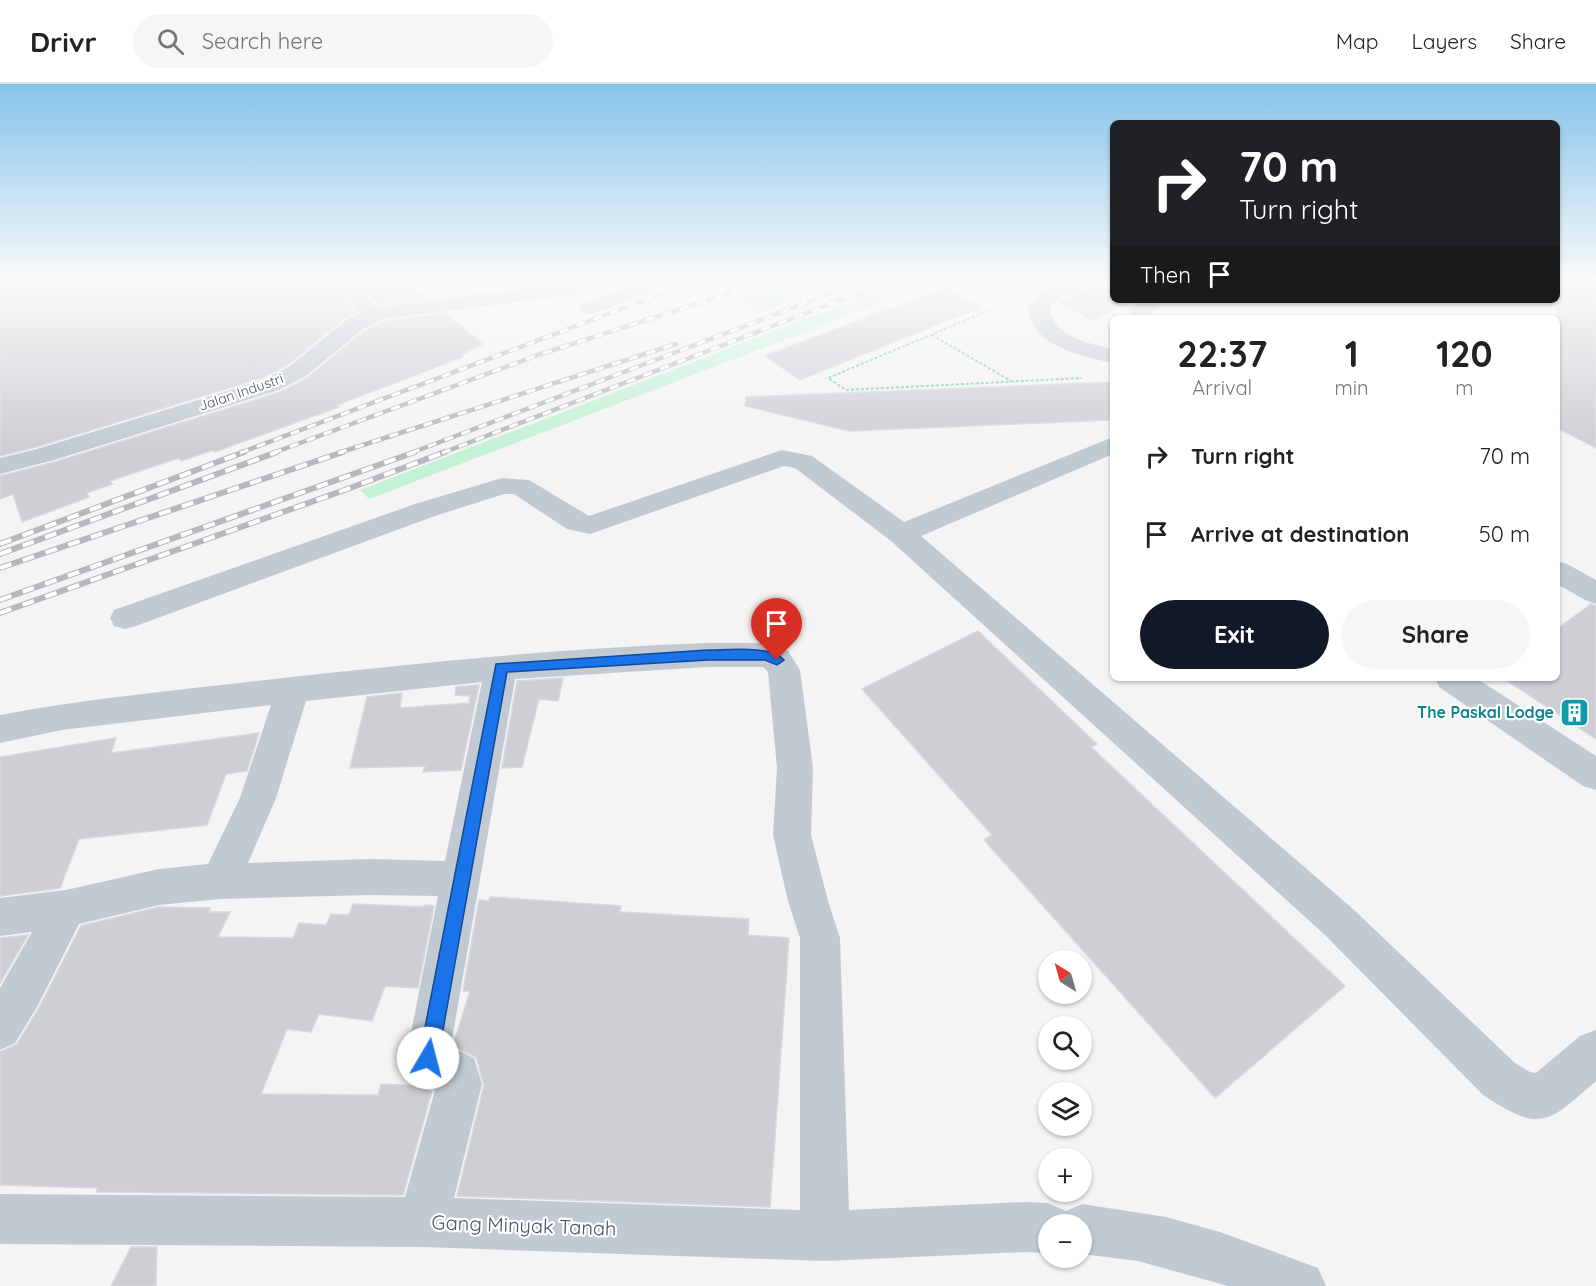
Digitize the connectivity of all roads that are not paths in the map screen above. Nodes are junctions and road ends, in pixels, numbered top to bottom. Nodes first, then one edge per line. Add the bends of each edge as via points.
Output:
1 (339, 337) edge
2 (1060, 337) edge
3 (1110, 355) edge
4 (1110, 448) edge
5 (0, 466) edge
6 (901, 534) junction
7 (1560, 551) edge
8 (1596, 571) edge
9 (1560, 573) edge
10 (1596, 593) edge
11 (125, 618) dead end
12 (501, 668) junction
13 (1455, 681) edge
14 (293, 690) junction
15 (0, 729) edge
16 (1596, 775) edge
17 (461, 879) junction
18 (220, 881) junction
19 (66, 909) junction
20 (0, 917) edge
21 (0, 1028) edge
22 (1596, 1052) edge
23 (0, 1219) edge
24 (423, 1222) junction
25 (1038, 1228) edge
26 (1092, 1229) edge
27 (825, 1236) junction
28 (1300, 1286) edge

1 - 5 street, Jalan Industri via 298,371 271,385
2 - 3 street via 1083,350
4 - 6 street
6 - 11 street via 794,459 782,458 590,525 577,524 520,486 502,486
6 - 22 street via 1339,922 1499,1079 1524,1095 1544,1096
7 - 8 street
9 - 10 street
12 - 14 street
12 - 17 street
12 - 27 street via 767,655 784,670 795,768 792,835 820,938
13 - 16 street
14 - 15 street via 63,717
14 - 18 street via 258,798
17 - 18 street
17 - 24 street via 428,1058 436,1068 458,1074 459,1084
18 - 19 street via 159,887
19 - 20 street
19 - 21 street
23 - 24 street, Gang Minyak Tanah
24 - 27 street, Gang Minyak Tanah
25 - 27 street, Gang Minyak Tanah
26 - 28 street via 1200,1250

